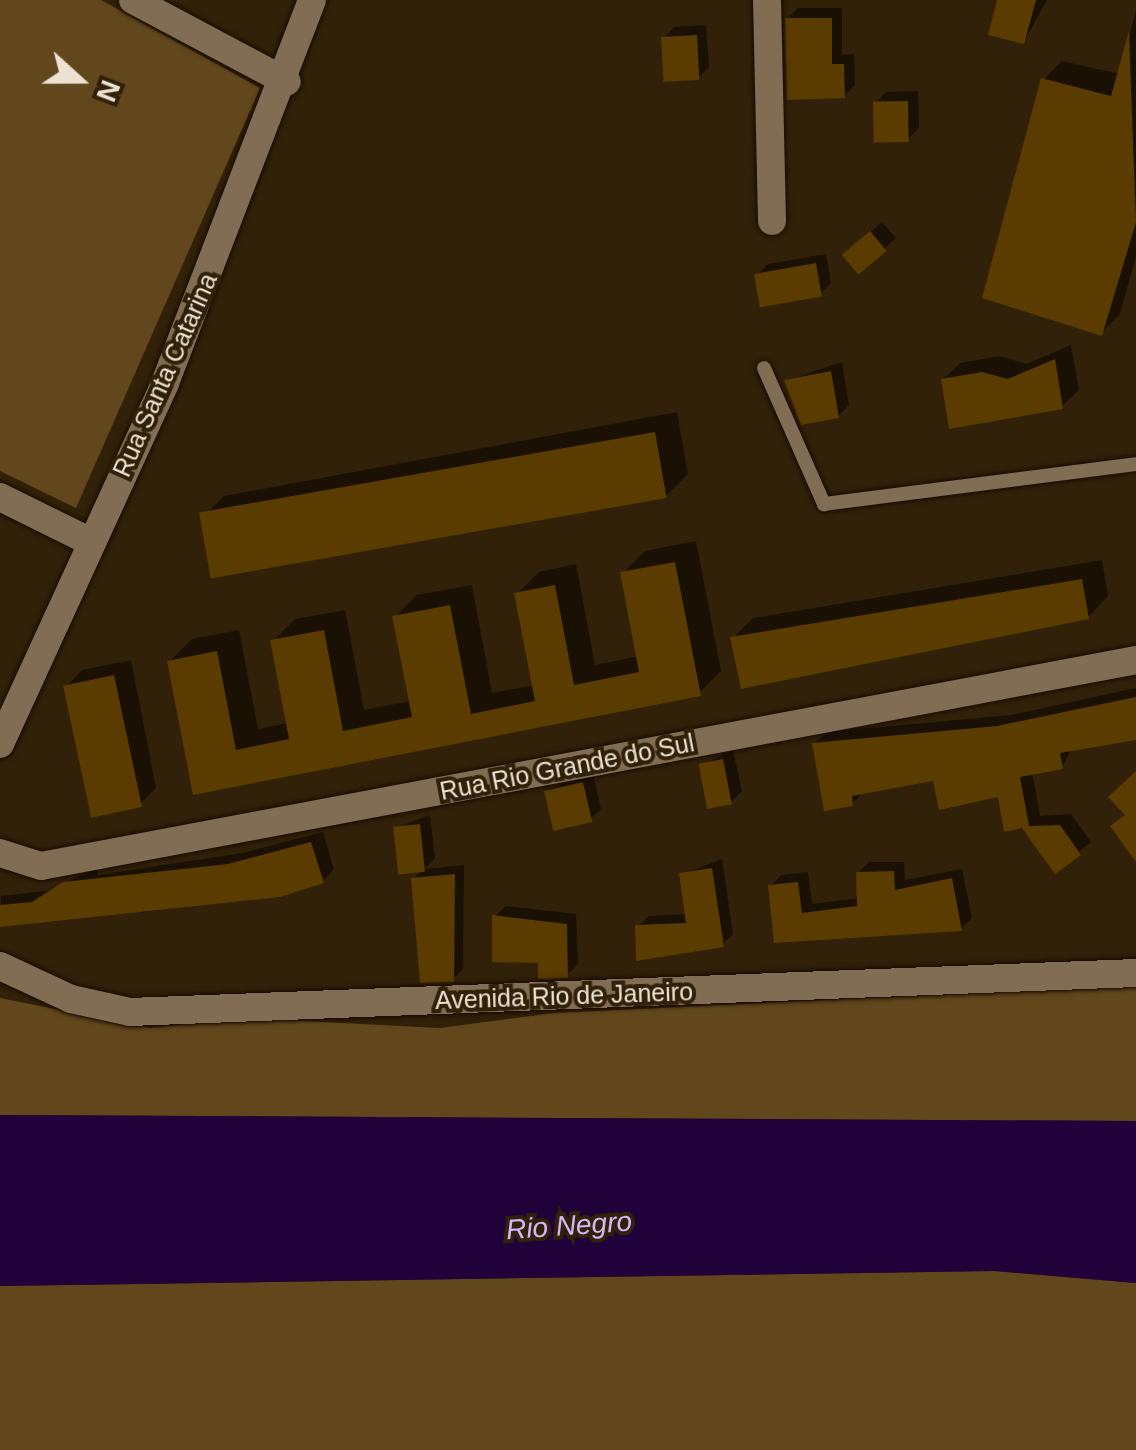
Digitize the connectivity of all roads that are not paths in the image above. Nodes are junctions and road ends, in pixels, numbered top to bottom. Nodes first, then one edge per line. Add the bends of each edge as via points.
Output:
1 (133, 0) edge
2 (312, 0) edge
3 (767, 0) edge
4 (287, 82) junction
5 (772, 221) dead end
6 (764, 368) dead end
7 (1136, 464) edge
8 (0, 497) edge
9 (90, 541) junction
10 (1136, 660) edge
11 (0, 744) edge
12 (0, 853) edge
13 (0, 966) edge
14 (1136, 973) edge

1 - 4 street
2 - 4 street, Rua Santa Catarina
3 - 5 street
4 - 9 street, Rua Santa Catarina via 166,382
6 - 7 lane via 824,504
8 - 9 street
9 - 11 street, Rua Santa Catarina
10 - 12 street, Rua Rio Grande do Sul via 41,866
13 - 14 street, Avenida Rio de Janeiro via 71,999 130,1012

